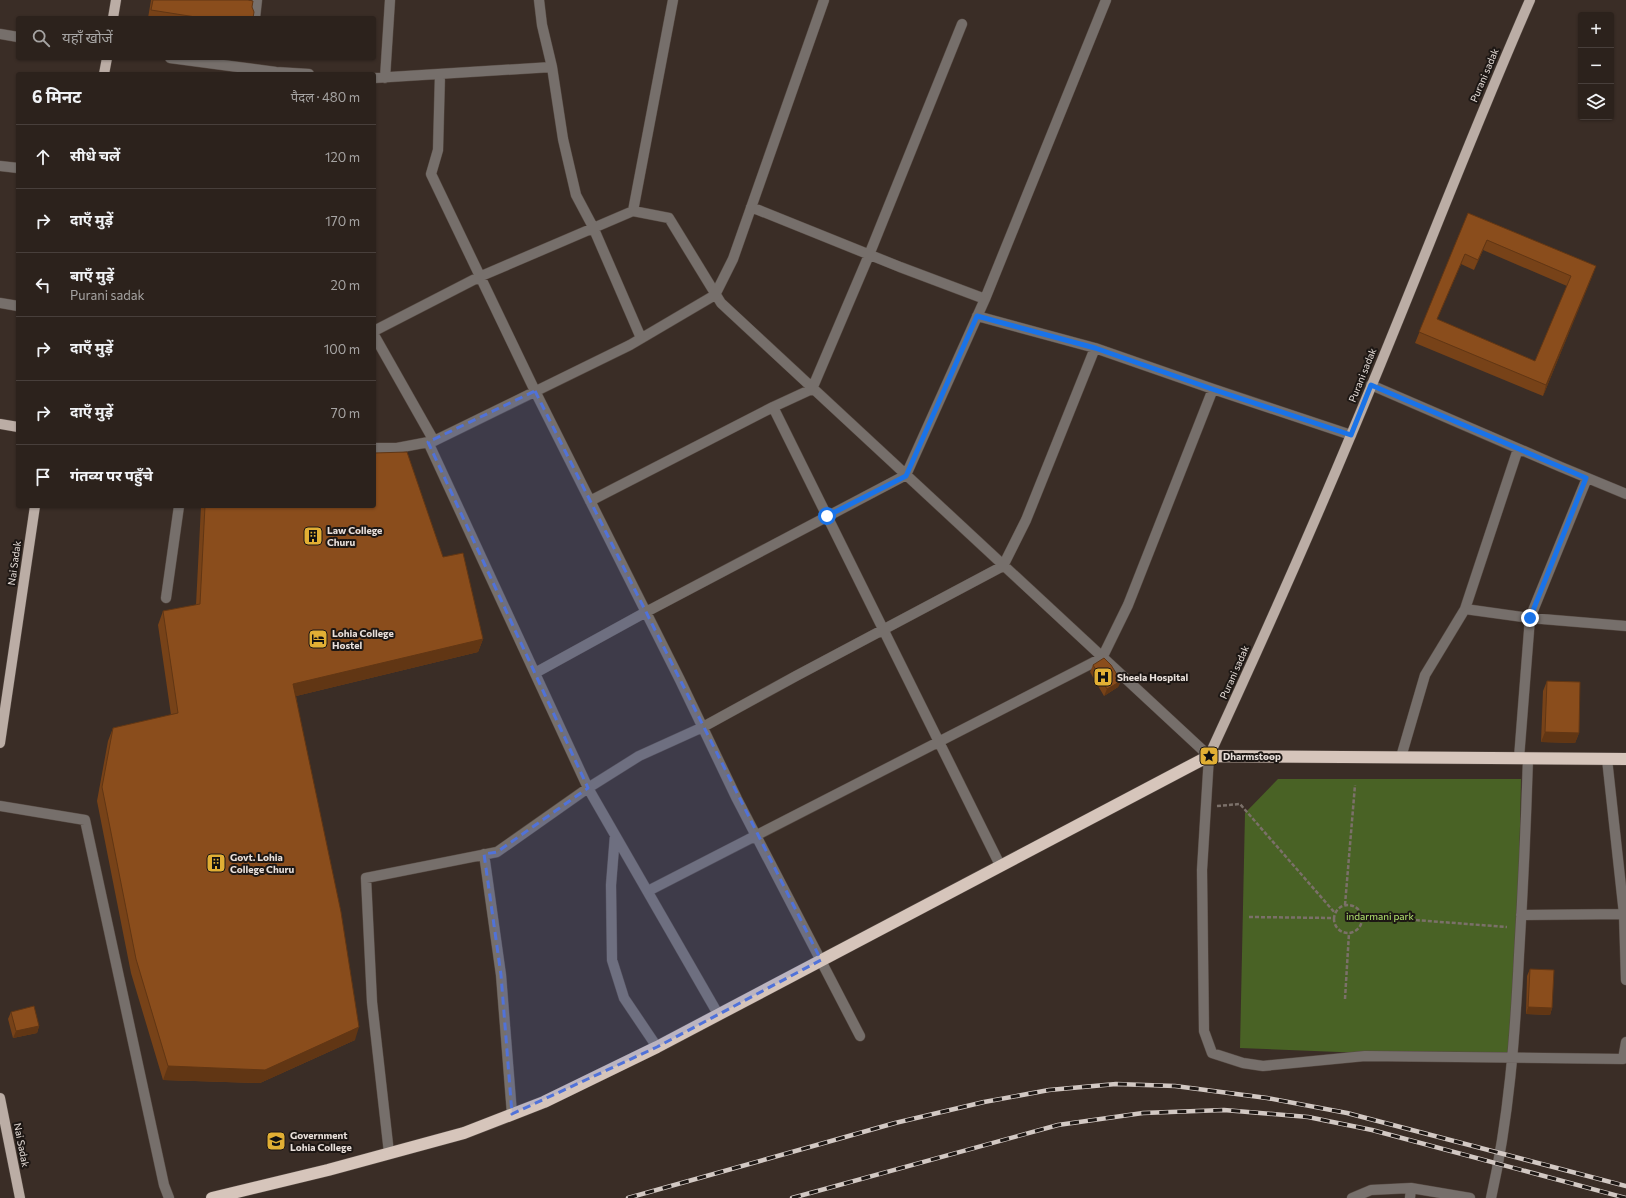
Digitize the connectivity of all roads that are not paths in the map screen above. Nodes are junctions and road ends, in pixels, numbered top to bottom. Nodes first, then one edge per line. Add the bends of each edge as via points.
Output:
1 (116, 0) edge
2 (257, 0) edge
3 (390, 0) edge
4 (539, 0) edge
5 (673, 0) edge
6 (824, 0) edge
7 (1106, 0) edge
8 (1530, 0) edge
9 (113, 16) edge
10 (254, 16) edge
11 (962, 24) dead end
12 (0, 34) edge
13 (16, 37) edge
14 (106, 60) edge
15 (187, 60) edge
16 (247, 67) edge
17 (552, 67) junction
18 (104, 72) edge
19 (291, 72) edge
20 (440, 74) junction
21 (376, 78) edge
22 (385, 78) junction
23 (0, 166) edge
24 (16, 168) edge
25 (751, 207) junction
26 (633, 211) junction
27 (593, 227) junction
28 (869, 255) junction
29 (479, 277) junction
30 (716, 295) junction
31 (985, 299) junction
32 (0, 303) edge
33 (16, 306) edge
34 (977, 316) junction
35 (376, 330) edge
36 (641, 338) junction
37 (376, 339) edge
38 (1095, 348) junction
39 (1371, 385) junction
40 (812, 388) junction
41 (1212, 389) junction
42 (535, 391) junction
43 (773, 407) junction
44 (0, 424) edge
45 (16, 427) edge
46 (1351, 435) junction
47 (431, 441) junction
48 (376, 448) edge
49 (1518, 449) junction
50 (906, 476) junction
51 (1586, 478) junction
52 (1626, 494) edge
53 (590, 502) junction
54 (35, 508) edge
55 (179, 508) edge
56 (827, 516) junction
57 (1004, 566) junction
58 (166, 598) dead end
59 (1465, 609) junction
60 (646, 612) junction
61 (1530, 618) junction
62 (1626, 626) edge
63 (884, 631) junction
64 (1102, 658) junction
65 (535, 673) junction
66 (703, 727) junction
67 (938, 742) junction
68 (0, 743) edge
69 (1209, 756) junction
70 (1401, 757) junction
71 (1524, 758) junction
72 (1607, 759) junction
73 (1626, 759) edge
74 (588, 788) junction
75 (0, 806) edge
76 (756, 834) junction
77 (615, 835) junction
78 (484, 854) junction
79 (1000, 865) junction
80 (648, 891) junction
81 (1521, 914) junction
82 (1625, 914) edge
83 (821, 960) junction
84 (1626, 980) edge
85 (718, 1014) junction
86 (860, 1036) dead end
87 (1626, 1042) edge
88 (657, 1046) junction
89 (1512, 1058) junction
90 (0, 1098) edge
91 (512, 1114) junction
92 (389, 1153) junction
93 (1410, 1193) edge
94 (20, 1198) edge
95 (169, 1198) edge
96 (212, 1198) edge
97 (1352, 1198) edge
98 (1470, 1198) edge
99 (1491, 1198) edge

1 - 9 main road
2 - 10 street
3 - 22 street
4 - 17 street
5 - 26 street
6 - 25 street
7 - 31 street
8 - 39 main road, Purani sadak via 1490,90
11 - 28 street
12 - 13 street
14 - 18 main road
15 - 16 street
16 - 19 street
17 - 20 street
17 - 27 street via 563,139 576,195
20 - 22 street
20 - 29 street via 438,150 431,174
21 - 22 street
23 - 24 street
25 - 28 street
25 - 30 street via 733,259
26 - 27 street
26 - 30 street via 669,218
27 - 29 street
27 - 36 street
28 - 31 street
28 - 40 street
29 - 35 street
29 - 42 street
30 - 36 street
30 - 40 street via 720,303
31 - 34 street
32 - 33 street
34 - 38 street
34 - 50 street
36 - 42 street
37 - 47 street
38 - 41 street
38 - 57 street via 1026,520
39 - 46 main road, Purani sadak
39 - 49 street
40 - 43 street
40 - 50 street
41 - 46 street
41 - 64 street via 1128,605
42 - 47 street
42 - 53 street
43 - 53 street
43 - 56 street
44 - 45 main road
46 - 69 main road, Purani sadak
47 - 48 street via 397,448
47 - 65 street
49 - 51 street
49 - 59 street
50 - 56 street
50 - 57 street
51 - 52 street
51 - 61 street
53 - 60 street
54 - 68 main road, Nai Sadak
55 - 58 street
56 - 60 street
56 - 63 street
57 - 63 street
57 - 64 street
59 - 61 street
59 - 70 street via 1425,675
60 - 65 street
60 - 66 street
61 - 62 street
61 - 71 street
63 - 66 street
63 - 67 street
64 - 67 street
64 - 69 street
65 - 74 street
66 - 74 street via 638,756
66 - 76 street
67 - 76 street
67 - 79 street
69 - 70 highway
69 - 79 highway
69 - 89 street via 1202,870 1204,1031 1212,1052 1243,1063 1263,1066 1365,1056
70 - 71 highway
71 - 72 highway
71 - 81 street
72 - 73 highway
72 - 82 street
74 - 77 street
74 - 78 street via 497,852
75 - 95 street via 85,820
76 - 80 street
76 - 83 street
77 - 80 street
77 - 88 street via 611,885 612,960 624,998
78 - 91 street via 501,975
78 - 92 street via 366,878 372,1002
79 - 83 highway
80 - 85 street
81 - 82 street
81 - 89 street
82 - 84 street
83 - 85 highway
83 - 86 street
85 - 88 highway
87 - 89 street via 1623,1059
88 - 91 highway via 544,1102
89 - 99 street via 1506,1113
90 - 94 main road, Nai Sadak
91 - 92 highway via 464,1133
92 - 96 highway
93 - 97 street via 1371,1190
93 - 98 street

